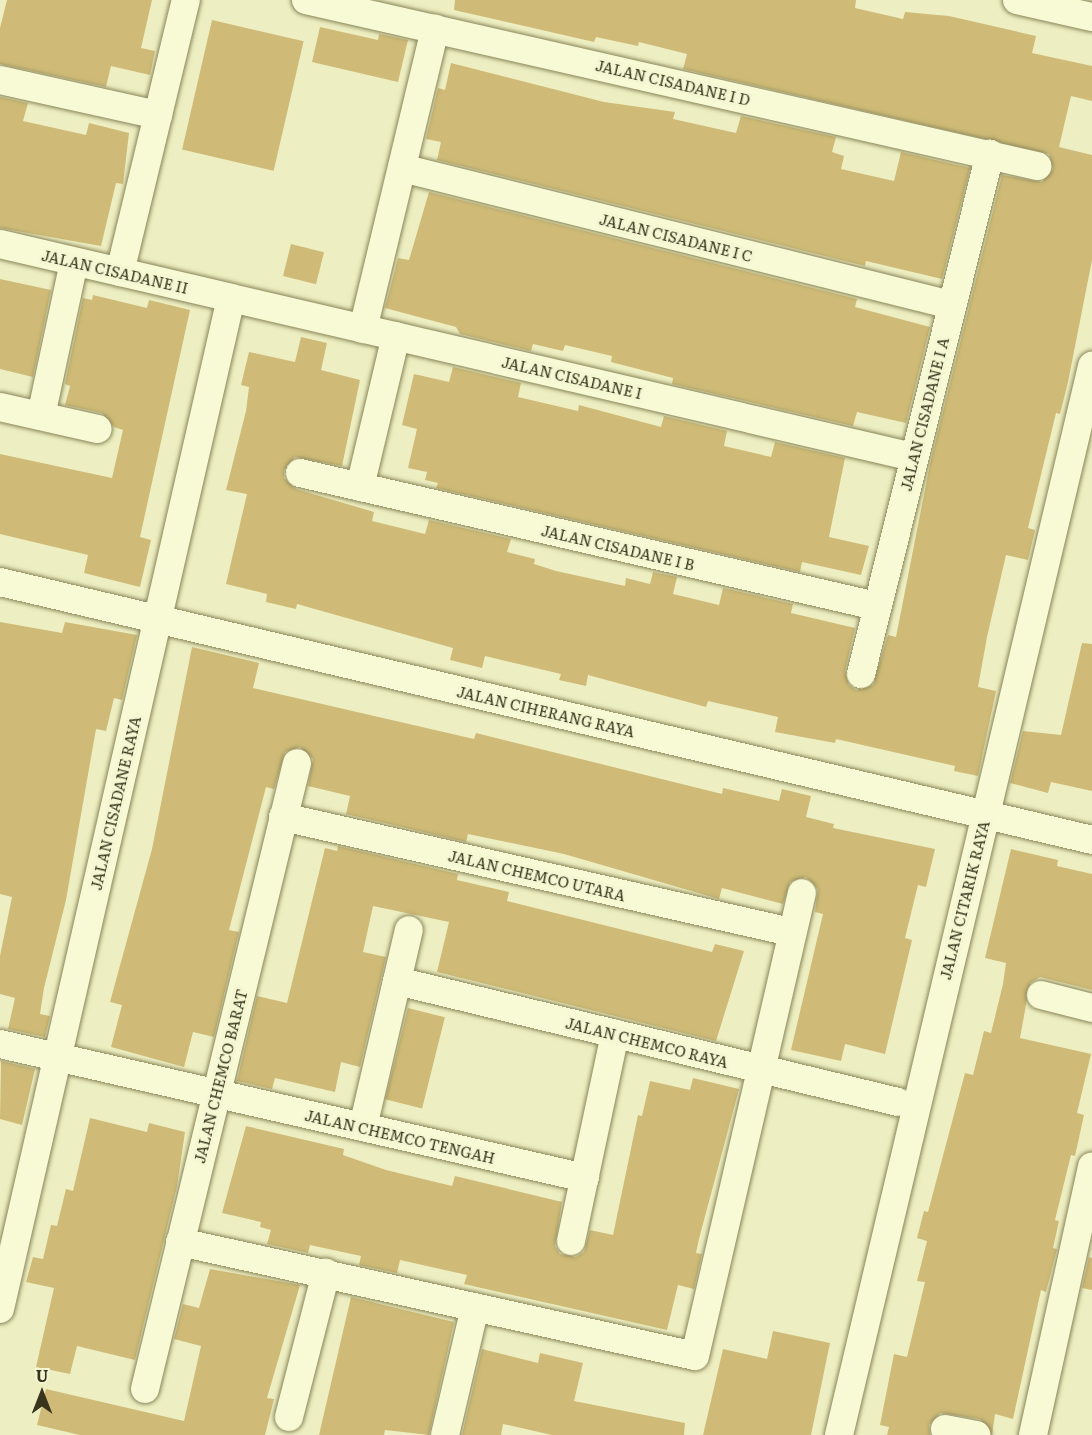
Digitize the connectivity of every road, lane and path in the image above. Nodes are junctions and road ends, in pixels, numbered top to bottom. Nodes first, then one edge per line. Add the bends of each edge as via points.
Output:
1 (186, 0) edge
2 (308, 0) edge
3 (1017, 0) edge
4 (1092, 17) edge
5 (435, 29) junction
6 (0, 80) edge
7 (158, 115) junction
8 (990, 154) junction
9 (1037, 166) dead end
10 (402, 168) junction
11 (0, 244) edge
12 (74, 262) junction
13 (120, 272) junction
14 (231, 298) junction
15 (951, 305) junction
16 (363, 329) junction
17 (396, 336) junction
18 (1092, 366) edge
19 (0, 407) edge
20 (41, 416) junction
21 (98, 429) dead end
22 (912, 457) junction
23 (300, 473) dead end
24 (360, 487) junction
25 (0, 582) edge
26 (876, 606) junction
27 (157, 619) junction
28 (861, 674) dead end
29 (297, 764) dead end
30 (984, 814) junction
31 (283, 817) junction
32 (1092, 840) edge
33 (802, 893) dead end
34 (409, 930) dead end
35 (791, 932) junction
36 (397, 981) junction
37 (1041, 995) dead end
38 (1092, 1008) edge
39 (615, 1034) junction
40 (0, 1044) edge
41 (57, 1057) junction
42 (760, 1069) junction
43 (215, 1094) junction
44 (898, 1102) dead end
45 (363, 1127) junction
46 (1092, 1166) edge
47 (585, 1178) junction
48 (1085, 1231) edge
49 (571, 1241) dead end
50 (180, 1242) junction
51 (326, 1274) junction
52 (475, 1307) junction
53 (0, 1310) edge
54 (145, 1389) dead end
55 (289, 1417) dead end
56 (945, 1429) dead end
57 (445, 1435) edge
58 (839, 1435) edge
59 (976, 1435) edge
60 (1033, 1435) edge

1 - 7 street
2 - 5 street, JALAN CISADANE I D
3 - 4 street
5 - 8 street, JALAN CISADANE I D
5 - 10 street
6 - 7 street
7 - 13 street
8 - 9 street, JALAN CISADANE I D
8 - 15 street, JALAN CISADANE I A
10 - 15 street, JALAN CISADANE I C
10 - 16 street
11 - 12 street, JALAN CISADANE II
12 - 13 street, JALAN CISADANE II
12 - 20 street
13 - 14 street, JALAN CISADANE II
14 - 16 street, JALAN CISADANE I
14 - 27 street, JALAN CISADANE RAYA
15 - 22 street, JALAN CISADANE I A
16 - 17 street, JALAN CISADANE I
17 - 22 street, JALAN CISADANE I
17 - 24 street
18 - 30 street, JALAN CITARIK RAYA
19 - 20 street
20 - 21 street
22 - 26 street, JALAN CISADANE I A
23 - 24 street, JALAN CISADANE I B
24 - 26 street, JALAN CISADANE I B
25 - 27 street, JALAN CIHERANG RAYA
26 - 28 street, JALAN CISADANE I A
27 - 30 street, JALAN CIHERANG RAYA
27 - 41 street, JALAN CISADANE RAYA
29 - 31 street, JALAN CHEMCO BARAT
30 - 32 street, JALAN CIHERANG RAYA
30 - 58 street, JALAN CITARIK RAYA
31 - 35 street, JALAN CHEMCO UTARA
31 - 43 street, JALAN CHEMCO BARAT
33 - 35 street
34 - 36 street
35 - 42 street
36 - 39 street, JALAN CHEMCO RAYA
36 - 45 street
37 - 38 street
39 - 42 street, JALAN CHEMCO RAYA
39 - 47 street
40 - 41 street, JALAN CHEMCO TENGAH
41 - 43 street, JALAN CHEMCO TENGAH
41 - 53 street, JALAN CISADANE RAYA
42 - 44 street, JALAN CHEMCO RAYA
42 - 52 street via 695,1356
43 - 45 street, JALAN CHEMCO TENGAH
43 - 50 street, JALAN CHEMCO BARAT
45 - 47 street, JALAN CHEMCO TENGAH
46 - 48 street
47 - 49 street
48 - 60 street
50 - 51 street
50 - 54 street, JALAN CHEMCO BARAT
51 - 52 street
51 - 55 street
52 - 57 street
56 - 59 street

